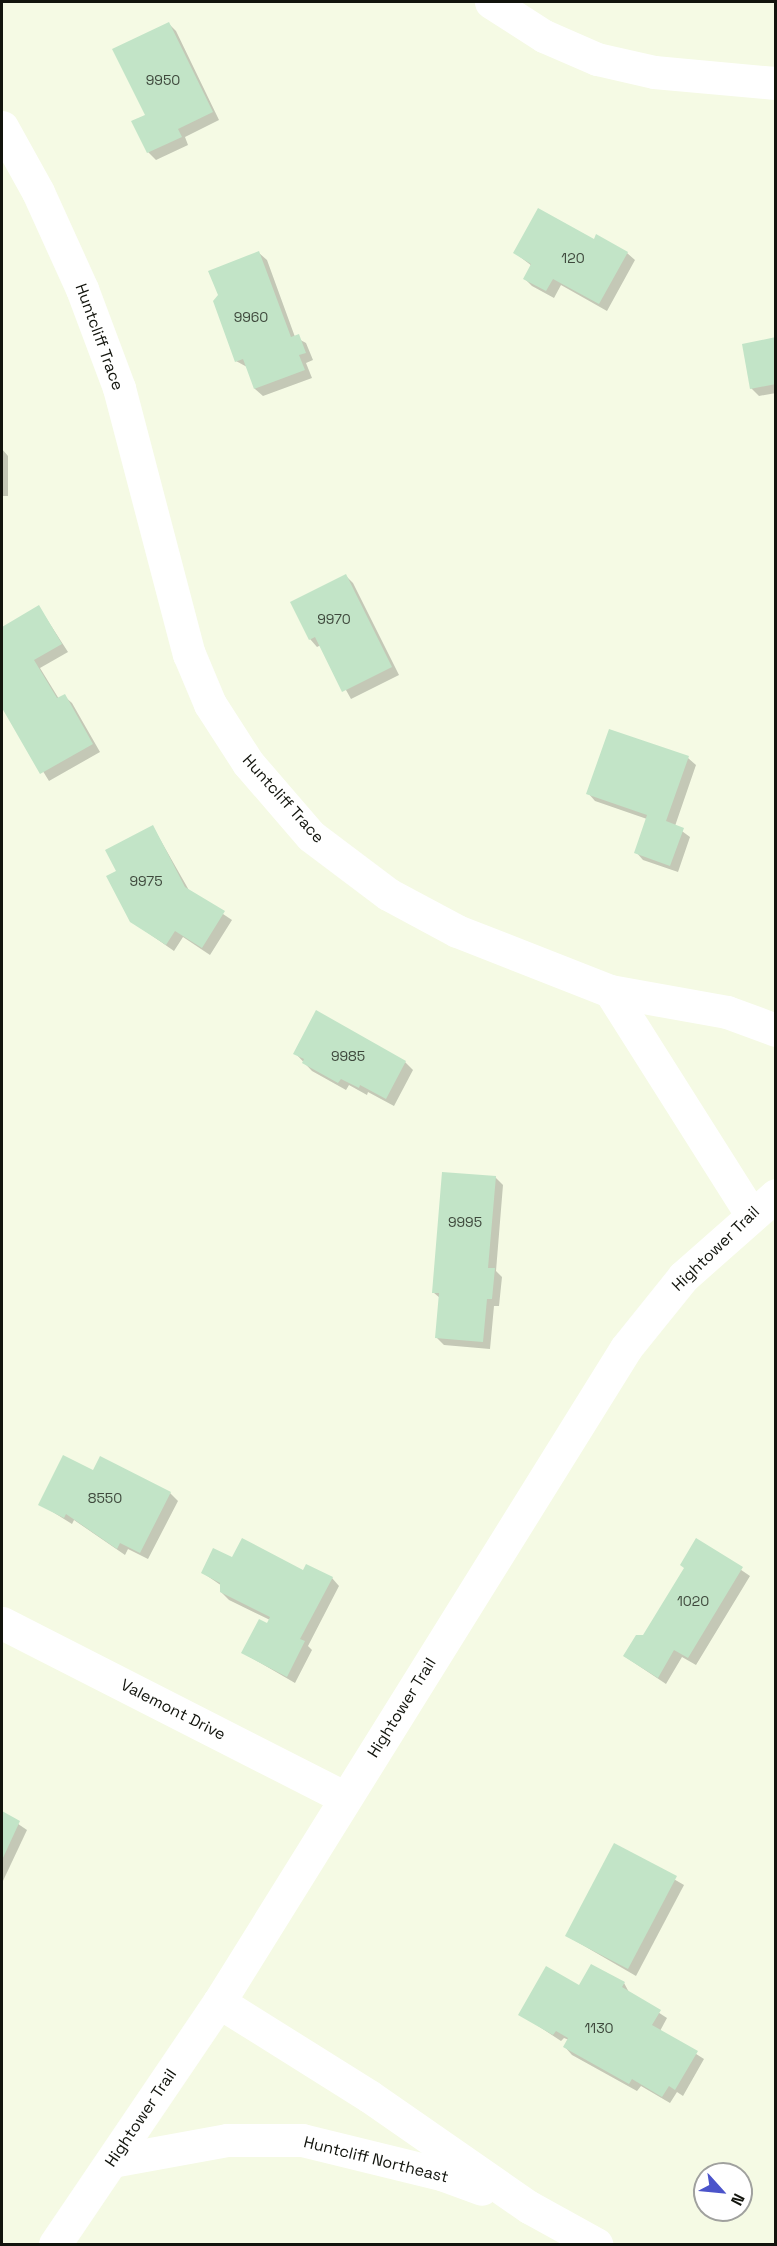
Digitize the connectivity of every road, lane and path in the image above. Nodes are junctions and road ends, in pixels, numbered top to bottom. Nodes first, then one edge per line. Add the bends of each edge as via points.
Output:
1 (491, 2) edge
2 (776, 83) edge
3 (2, 127) edge
4 (610, 991) junction
5 (776, 1030) edge
6 (763, 1204) edge
7 (2, 1623) edge
8 (345, 1798) junction
9 (219, 2002) junction
10 (112, 2161) junction
11 (529, 2207) junction
12 (55, 2244) edge
13 (596, 2244) edge

1 - 2 street via 543,36 597,59 654,72
3 - 4 street, Huntcliff Trace via 38,192 82,289 119,388 189,654 210,704 248,764 311,836 388,894 457,931
4 - 5 street, Huntcliff Trace via 727,1012
4 - 6 street
6 - 8 street, Hightower Trail via 683,1276 626,1348
7 - 8 street, Valemont Drive
8 - 9 street, Hightower Trail
9 - 10 street, Hightower Trail
9 - 11 street, Huntcliff Northeast via 369,2096
10 - 11 street, Huntcliff Northeast via 226,2140 302,2140 444,2175
10 - 12 street, Hightower Trail
11 - 13 street, Huntcliff Northeast

